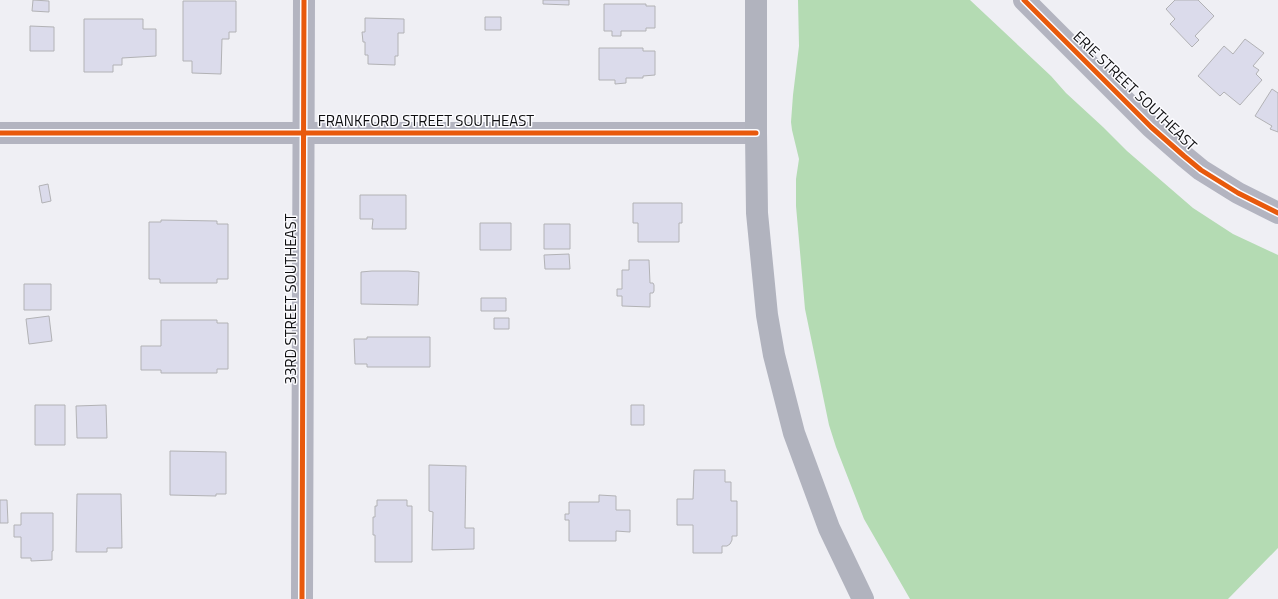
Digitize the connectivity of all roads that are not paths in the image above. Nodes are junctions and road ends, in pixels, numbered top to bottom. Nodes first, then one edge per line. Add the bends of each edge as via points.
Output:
1 (304, 0) edge
2 (756, 0) edge
3 (1024, 0) edge
4 (0, 133) edge
5 (303, 133) junction
6 (756, 133) junction
7 (1278, 213) edge
8 (302, 599) edge
9 (863, 599) edge

1 - 5 street, 33RD STREET SOUTHEAST
2 - 6 highway
3 - 7 street, ERIE STREET SOUTHEAST via 1151,127 1184,156 1238,193
4 - 5 street, FRANKFORD STREET SOUTHEAST
5 - 6 street, FRANKFORD STREET SOUTHEAST
5 - 8 street, 33RD STREET SOUTHEAST
6 - 9 highway via 757,212 767,315 774,355 802,456 829,528

